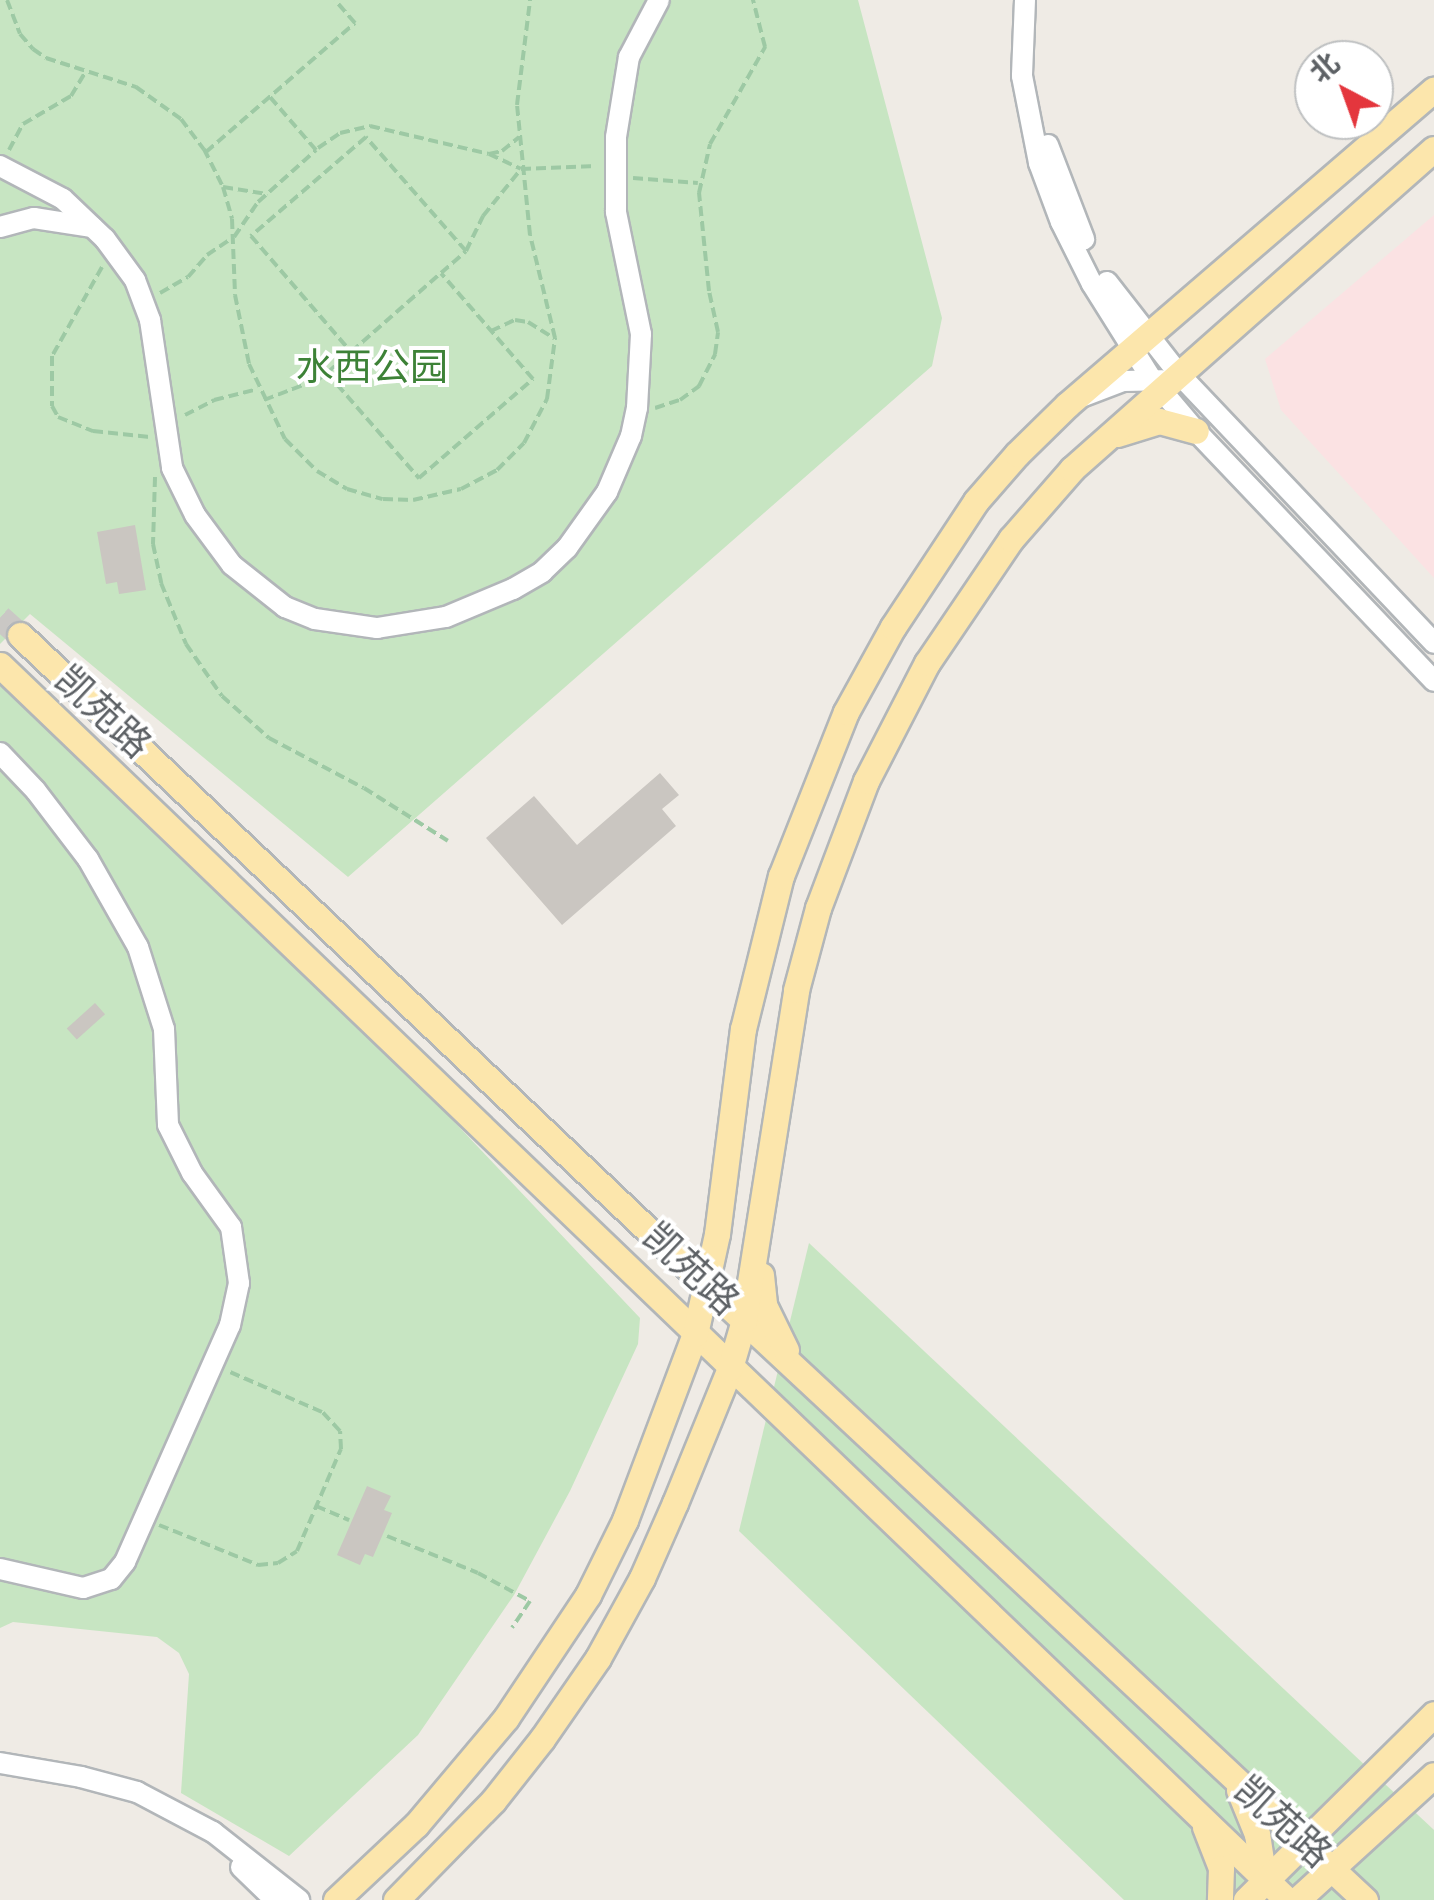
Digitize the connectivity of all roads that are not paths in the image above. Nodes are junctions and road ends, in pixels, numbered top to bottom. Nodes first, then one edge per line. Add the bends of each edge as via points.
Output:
1 (659, 0) edge
2 (1024, 0) edge
3 (1038, 0) edge
4 (1434, 89) edge
5 (1434, 149) edge
6 (4, 168) edge
7 (0, 226) edge
8 (92, 227) junction
9 (1141, 344) junction
10 (1164, 380) junction
11 (1067, 406) junction
12 (1196, 431) junction
13 (1100, 444) junction
14 (20, 635) tunnel mouth
15 (1434, 644) edge
16 (0, 664) edge
17 (1434, 681) edge
18 (0, 753) edge
19 (717, 1234) junction
20 (759, 1240) junction
21 (707, 1286) junction
22 (737, 1321) junction
23 (696, 1334) junction
24 (730, 1368) junction
25 (803, 1374) junction
26 (787, 1420) junction
27 (0, 1569) edge
28 (1434, 1714) edge
29 (0, 1764) edge
30 (0, 1775) edge
31 (1434, 1775) edge
32 (1230, 1777) junction
33 (1194, 1810) junction
34 (1305, 1843) junction
35 (1330, 1867) junction
36 (1261, 1888) edge
37 (276, 1900) edge
38 (299, 1900) edge
39 (336, 1900) edge
40 (396, 1900) edge
41 (1220, 1900) edge
42 (1288, 1900) edge
43 (1297, 1900) edge
44 (1365, 1900) edge

1 - 8 street via 629,57 614,172 641,334 637,408 590,520 542,572 483,604 376,628 315,619 257,588 232,565 194,515 172,468 144,300 116,252
2 - 9 street via 1022,76 1039,164 1076,254
3 - 9 street via 1035,80 1050,152 1097,266
4 - 9 main road
5 - 10 main road
6 - 8 street via 63,199
7 - 8 street via 34,218
9 - 10 street
9 - 11 main road
10 - 11 street via 1111,385
10 - 12 street
10 - 13 main road
10 - 15 street via 1211,408
11 - 19 main road via 976,502 932,565 846,712 809,798 758,954
12 - 13 main road via 1142,423
12 - 17 street
13 - 20 main road via 1048,494 971,594 895,718 843,834 796,990
14 - 21 main road, 凯苑路
16 - 23 main road, 凯苑路
18 - 27 street via 88,859 124,918 164,1029 168,1125 231,1227 239,1284 230,1325 111,1579 82,1588
19 - 21 main road
19 - 22 main road via 719,1266
20 - 22 main road
20 - 25 main road via 764,1305
21 - 22 main road, 凯苑路
21 - 23 main road
22 - 24 main road
22 - 25 main road, 凯苑路
22 - 26 main road
23 - 24 main road, 凯苑路
23 - 39 main road via 657,1446 588,1595 458,1778
24 - 26 main road, 凯苑路
24 - 40 main road via 642,1578 598,1658 493,1802
25 - 32 main road, 凯苑路
26 - 33 main road, 凯苑路
28 - 34 main road
29 - 38 street via 137,1792 214,1832
30 - 37 street via 139,1805 212,1845
31 - 35 main road
32 - 34 main road, 凯苑路
32 - 36 main road via 1252,1820
33 - 36 main road, 凯苑路
33 - 41 main road via 1218,1853
34 - 35 main road, 凯苑路
34 - 36 main road
35 - 43 main road
35 - 44 main road, 凯苑路
36 - 42 main road, 凯苑路

